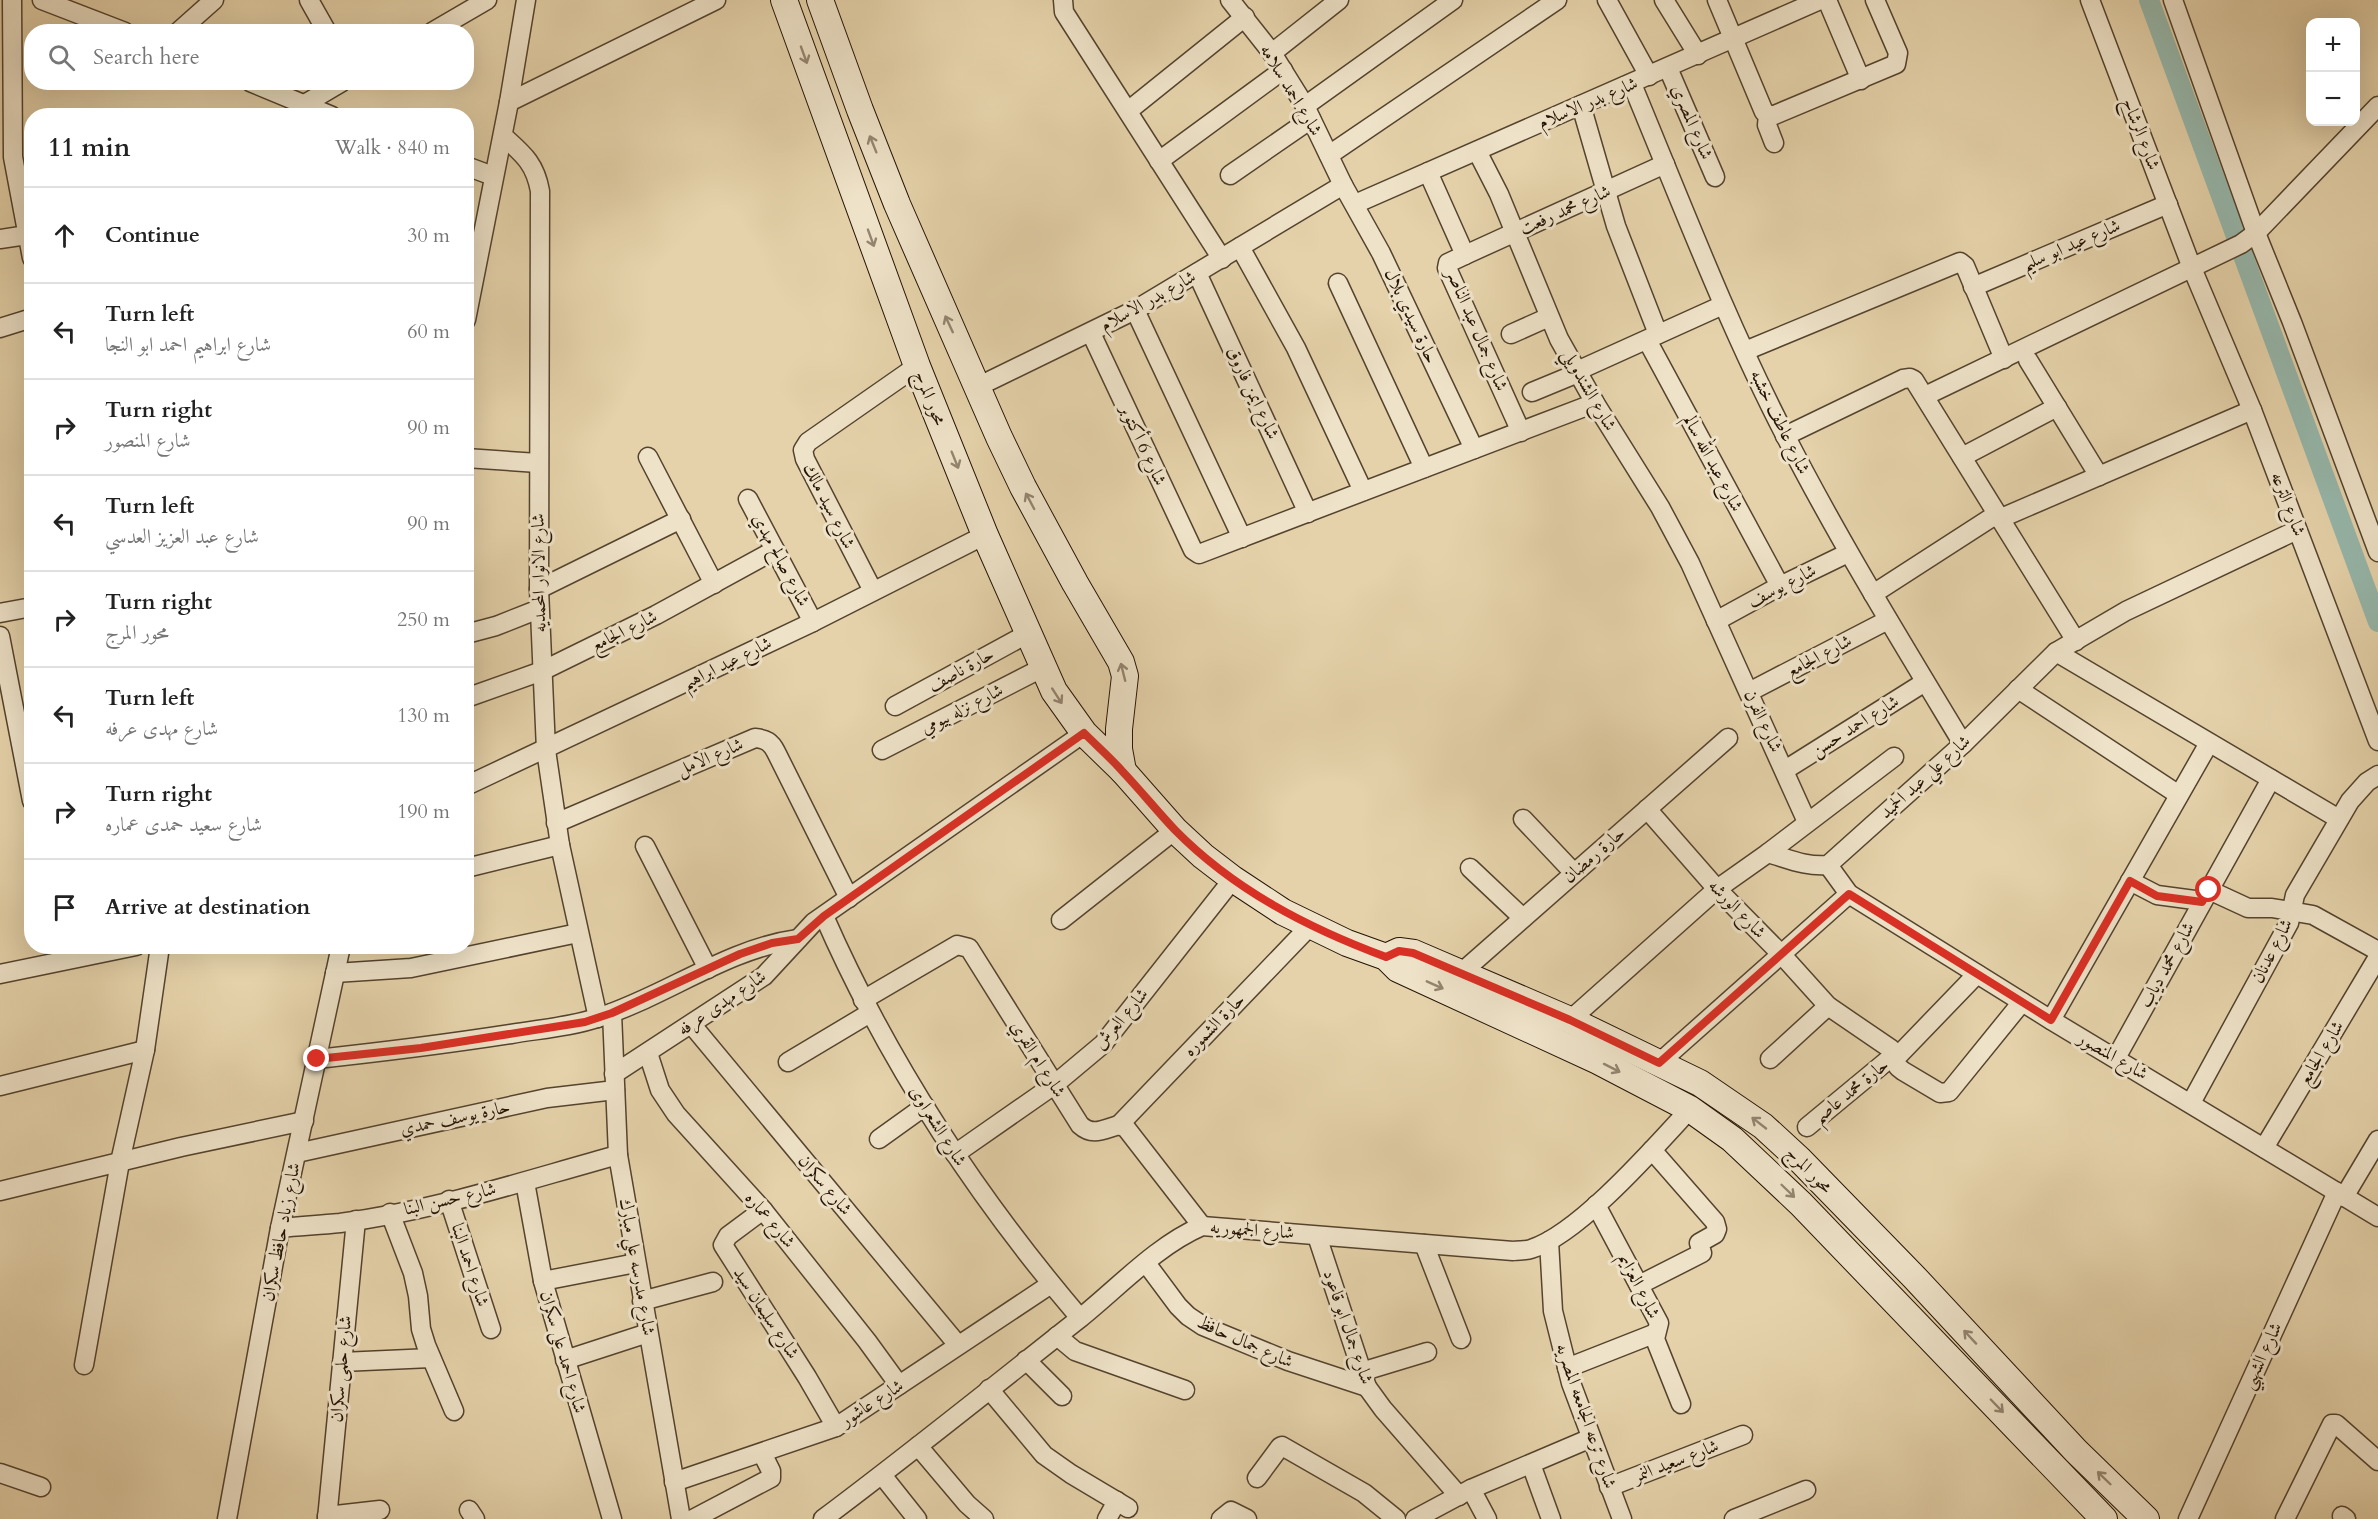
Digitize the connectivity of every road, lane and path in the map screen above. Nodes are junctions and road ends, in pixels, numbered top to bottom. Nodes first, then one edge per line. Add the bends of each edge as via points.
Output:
1 (12, 0) edge
2 (42, 0) edge
3 (214, 0) edge
4 (309, 0) edge
5 (487, 0) edge
6 (526, 0) edge
7 (716, 0) edge
8 (784, 0) edge
9 (820, 0) edge
10 (1063, 0) edge
11 (1230, 0) edge
12 (1338, 0) edge
13 (1453, 0) edge
14 (1557, 0) edge
15 (1607, 0) edge
16 (1664, 0) edge
17 (1717, 0) edge
18 (1820, 0) edge
19 (1827, 0) edge
20 (1875, 0) edge
21 (2090, 0) edge
22 (2173, 0) edge
23 (76, 5) edge
24 (1786, 7) edge
25 (1245, 17) junction
26 (110, 24) edge
27 (187, 24) edge
28 (322, 24) edge
29 (446, 24) edge
30 (1734, 38) junction
31 (1272, 53) junction
32 (1698, 54) junction
33 (1668, 68) junction
34 (1283, 70) junction
35 (1649, 76) junction
36 (1861, 80) junction
37 (1632, 84) junction
38 (268, 90) edge
39 (328, 90) edge
40 (509, 102) junction
41 (303, 105) junction
42 (1581, 105) junction
43 (2378, 106) edge
44 (311, 108) edge
45 (1128, 111) junction
46 (1308, 112) junction
47 (1768, 115) junction
48 (503, 136) junction
49 (1774, 143) dead end
50 (1477, 151) junction
51 (1329, 155) junction
52 (7, 157) edge
53 (1159, 161) junction
54 (1665, 164) junction
55 (474, 169) edge
56 (1428, 172) junction
57 (1230, 175) dead end
58 (493, 176) junction
59 (1715, 177) dead end
60 (1343, 185) junction
61 (1606, 191) junction
62 (1354, 204) junction
63 (2168, 204) junction
64 (24, 223) edge
65 (1514, 233) junction
66 (2256, 233) junction
67 (24, 235) edge
68 (0, 239) edge
69 (1240, 247) junction
70 (1465, 255) junction
71 (1222, 259) junction
72 (2192, 268) junction
73 (1197, 273) junction
74 (474, 277) edge
75 (1338, 284) dead end
76 (1973, 287) junction
77 (1723, 305) junction
78 (1134, 310) junction
79 (1549, 317) junction
80 (24, 320) edge
81 (0, 328) edge
82 (1090, 333) junction
83 (1511, 334) dead end
84 (1652, 337) junction
85 (1745, 351) junction
86 (2004, 359) junction
87 (2028, 360) dead end
88 (917, 366) junction
89 (1578, 372) junction
90 (978, 387) junction
91 (1532, 392) dead end
92 (1925, 396) junction
93 (1595, 403) junction
94 (2057, 407) junction
95 (2252, 410) junction
96 (1521, 432) junction
97 (1785, 436) junction
98 (1474, 449) junction
99 (648, 457) dead end
100 (1962, 457) junction
101 (474, 459) edge
102 (538, 463) junction
103 (1424, 468) junction
104 (2099, 476) junction
105 (1363, 492) junction
106 (748, 499) dead end
107 (1308, 513) junction
108 (1998, 516) junction
109 (681, 519) junction
110 (2297, 530) junction
111 (985, 535) junction
112 (1242, 538) junction
113 (776, 550) junction
114 (2378, 552) edge
115 (1848, 553) junction
116 (714, 584) junction
117 (1780, 586) junction
118 (539, 589) junction
119 (873, 591) junction
120 (1873, 594) junction
121 (24, 608) edge
122 (539, 609) junction
123 (0, 613) edge
124 (1888, 620) junction
125 (1716, 621) junction
126 (813, 622) junction
127 (474, 632) edge
128 (1027, 634) junction
129 (0, 636) edge
130 (2076, 641) junction
131 (2056, 652) junction
132 (1042, 668) junction
133 (542, 671) junction
134 (1926, 682) junction
135 (2018, 689) junction
136 (1749, 692) junction
137 (474, 695) edge
138 (896, 706) dead end
139 (1084, 733) junction
140 (1728, 738) dead end
141 (2378, 741) edge
142 (2209, 742) junction
143 (1963, 744) junction
144 (546, 750) junction
145 (882, 750) dead end
146 (1894, 757) dead end
147 (24, 760) edge
148 (1785, 770) junction
149 (1123, 771) junction
150 (2378, 775) edge
151 (2271, 779) junction
152 (474, 782) edge
153 (2179, 795) junction
154 (1647, 810) junction
155 (1523, 819) dead end
156 (2339, 819) junction
157 (1807, 822) junction
158 (556, 823) junction
159 (1175, 830) junction
160 (560, 845) junction
161 (645, 846) dead end
162 (1768, 853) junction
163 (1828, 865) junction
164 (474, 866) edge
165 (1470, 868) dead end
166 (1574, 873) junction
167 (1233, 879) junction
168 (2130, 881) junction
169 (1717, 889) junction
170 (1849, 894) junction
171 (2206, 896) junction
172 (849, 898) junction
173 (2292, 911) junction
174 (824, 916) junction
175 (1523, 918) junction
176 (1061, 920) dead end
177 (1310, 926) junction
178 (578, 933) junction
179 (798, 939) junction
180 (2378, 951) edge
181 (59, 954) edge
182 (159, 954) edge
183 (339, 954) edge
184 (1782, 954) junction
185 (1386, 957) junction
186 (2378, 957) edge
187 (708, 969) junction
188 (335, 973) junction
189 (1461, 973) junction
190 (0, 974) edge
191 (1977, 974) junction
192 (2022, 1002) junction
193 (866, 1006) junction
194 (1828, 1006) junction
195 (605, 1016) junction
196 (1570, 1020) junction
197 (2051, 1020) junction
198 (692, 1025) junction
199 (145, 1050) junction
200 (648, 1053) junction
201 (1895, 1057) junction
202 (2116, 1058) junction
203 (317, 1059) junction
204 (1770, 1059) dead end
205 (788, 1062) dead end
206 (1659, 1063) junction
207 (615, 1082) junction
208 (1054, 1085) junction
209 (0, 1086) edge
210 (2191, 1103) junction
211 (925, 1106) junction
212 (1689, 1109) junction
213 (304, 1121) junction
214 (1119, 1125) junction
215 (1807, 1127) dead end
216 (879, 1139) dead end
217 (2378, 1140) edge
218 (2264, 1148) junction
219 (1652, 1150) junction
220 (297, 1153) junction
221 (955, 1154) junction
222 (618, 1155) junction
223 (120, 1162) junction
224 (525, 1182) junction
225 (0, 1191) edge
226 (2340, 1195) junction
227 (449, 1200) junction
228 (1596, 1205) junction
229 (762, 1210) junction
230 (390, 1213) junction
231 (2378, 1217) edge
232 (356, 1220) junction
233 (1202, 1226) junction
234 (280, 1228) junction
235 (1317, 1236) junction
236 (1549, 1241) junction
237 (1424, 1244) junction
238 (636, 1263) junction
239 (1146, 1263) junction
240 (543, 1281) junction
241 (713, 1282) dead end
242 (1051, 1284) junction
243 (1639, 1285) junction
244 (642, 1301) junction
245 (1080, 1318) junction
246 (491, 1329) dead end
247 (1656, 1333) junction
248 (648, 1334) junction
249 (1057, 1336) junction
250 (1461, 1339) dead end
251 (958, 1345) junction
252 (1427, 1352) dead end
253 (431, 1358) junction
254 (565, 1360) junction
255 (1026, 1360) junction
256 (342, 1362) junction
257 (84, 1365) dead end
258 (1567, 1368) junction
259 (1364, 1380) junction
260 (899, 1385) junction
261 (989, 1389) junction
262 (1185, 1390) dead end
263 (1062, 1396) dead end
264 (1682, 1404) dead end
265 (454, 1411) dead end
266 (836, 1427) junction
267 (1743, 1435) dead end
268 (1591, 1438) junction
269 (918, 1446) junction
270 (762, 1453) junction
271 (2378, 1461) edge
272 (1531, 1464) junction
273 (0, 1473) edge
274 (882, 1475) junction
275 (1257, 1478) dead end
276 (674, 1482) junction
277 (40, 1487) dead end
278 (1610, 1487) junction
279 (1806, 1490) dead end
280 (1465, 1493) junction
281 (380, 1510) dead end
282 (327, 1518) edge
283 (227, 1519) edge
284 (612, 1519) edge
285 (681, 1519) edge
286 (693, 1519) edge
287 (823, 1519) edge
288 (917, 1519) edge
289 (984, 1519) edge
290 (1107, 1519) edge
291 (1221, 1519) edge
292 (1247, 1519) edge
293 (1396, 1519) edge
294 (1416, 1519) edge
295 (1487, 1519) edge
296 (1551, 1519) edge
297 (1622, 1519) edge
298 (1734, 1519) edge
299 (2104, 1519) edge
300 (2146, 1519) edge
301 (2188, 1519) edge
302 (2285, 1519) edge

1 - 52 street
2 - 23 street
3 - 27 street
4 - 28 street
5 - 29 street
6 - 40 street
7 - 40 street
8 -> 88 main road, محور المرج
90 -> 9 main road via 897,204
10 - 45 street via 1064,12
11 - 25 street, شارع احمد سلامه
12 - 31 street
13 - 46 street
14 - 51 street
15 - 35 street
16 - 32 street
17 - 30 street
18 - 24 street, شارع بدر الاسلام
19 - 36 street
20 - 36 street via 1898,59
21 - 63 street, شارع الرشاح
22 - 66 street
23 - 26 street
24 - 30 street, شارع بدر الاسلام
25 - 31 street, شارع احمد سلامه
25 - 45 street
30 - 32 street, شارع بدر الاسلام
30 - 47 street
31 - 34 street, شارع احمد سلامه
32 - 33 street, شارع بدر الاسلام
33 - 35 street, شارع بدر الاسلام
33 - 59 street, شارع المصري
34 - 46 street, شارع احمد سلامه
34 - 53 street
35 - 37 street, شارع بدر الاسلام
36 - 47 street via 1777,116
37 - 42 street, شارع بدر الاسلام
37 - 54 street, شارع عاطف خشبه
38 - 41 street
39 - 41 street
40 - 48 street
41 - 44 street
42 - 50 street, شارع بدر الاسلام
42 - 61 street, شارع عبد الله سالم
43 - 66 street
45 - 53 street
46 - 51 street, شارع احمد سلامه
46 - 57 street
47 - 49 street via 1767,125
48 - 58 street
48 - 102 street, شارع الانوار المحمديه via 528,158 540,191
50 - 56 street, شارع بدر الاسلام
50 - 65 street, شارع الشندويلي
51 - 60 street, شارع احمد سلامه
52 - 64 street
53 - 71 street
54 - 61 street, شارع محمد رفعت
54 - 77 street, شارع عاطف خشبه
55 - 58 street
56 - 62 street, شارع بدر الاسلام
56 - 70 street, شارع جمال عبد الناصر
58 - 74 street
60 - 62 street, حارة سيدي بلال
60 - 69 street, شارع بدر الاسلام
61 - 65 street, شارع محمد رفعت
61 - 84 street, شارع عبد الله سالم
62 - 98 street, حارة سيدي بلال
63 - 72 street, شارع الرشاح
63 - 76 street, شارع عيد ابو سليم
65 - 70 street, شارع محمد رفعت
65 - 79 street, شارع الشندويلي
66 - 72 street
66 - 114 street
67 - 68 street
69 - 71 street, شارع بدر الاسلام
69 - 105 street via 1296,348
70 - 96 street, شارع جمال عبد الناصر via 1448,263 1447,268
71 - 73 street, شارع بدر الاسلام
72 - 86 street
72 - 95 street, شارع الترعه
73 - 78 street, شارع بدر الاسلام
73 - 107 street, شارع ايمن فاروق
75 - 103 street
76 - 85 street via 1960,262
76 - 86 street
77 - 84 street
77 - 85 street, شارع عاطف خشبه
78 - 82 street, شارع بدر الاسلام
78 - 112 street
79 - 83 street
79 - 89 street, شارع الشندويلي
80 - 81 street
82 - 90 street, شارع بدر الاسلام
82 - 112 street, شارع 6 أكتوبر via 1193,550 1199,554
84 - 89 street
84 - 117 street, شارع عبد الله سالم
85 - 97 street, شارع عاطف خشبه
86 - 92 street
87 - 94 street
88 -> 111 main road, محور المرج
88 - 119 street, شارع سيد مالك via 808,442 803,450
89 - 91 street
89 - 93 street, شارع الشندويلي
149 -> 90 main road via 1119,729 1125,676 1120,662 1023,487
92 - 97 street via 1914,380 1906,378
92 - 100 street
93 - 96 street
93 - 125 street, شارع الشندويلي via 1676,535
94 - 100 street
94 - 104 street
95 - 104 street
95 - 110 street, شارع الترعه
96 - 98 street
97 - 115 street, شارع عاطف خشبه
98 - 103 street
99 - 109 street
100 - 108 street
101 - 102 street
102 - 118 street, شارع الانوار المحمديه
103 - 105 street
104 - 108 street
105 - 107 street
106 - 113 street, شارع صالح مهدي
107 - 112 street
108 - 120 street
108 - 130 street
109 - 116 street
109 - 118 street
110 - 130 street, شارع علي عبد الحميد via 2126,611
110 - 141 street, شارع الترعه
111 - 119 street, شارع عيد ابراهيم
111 - 128 main road, محور المرج
113 - 116 street, شارع الجامع
113 - 126 street, شارع صالح مهدي
115 - 117 street, شارع يوسف
115 - 120 street, شارع عاطف خشبه
116 - 133 street, شارع الجامع
117 - 125 street, شارع يوسف
118 - 122 street, شارع الانوار المحمديه
119 - 126 street, شارع عيد ابراهيم
120 - 124 street, شارع عاطف خشبه
121 - 123 street
122 - 127 street
122 - 133 street, شارع الانوار المحمديه
124 - 134 street, شارع عاطف خشبه
124 - 136 street, شارع الجامع
125 - 136 street, شارع الفرن
126 - 144 street, شارع عيد ابراهيم
128 - 132 main road, محور المرج
128 - 138 street, حارة ناصف
129 - 147 street
130 - 131 street, شارع علي عبد الحميد
131 - 135 street, شارع علي عبد الحميد
131 - 142 street
132 -> 139 main road, محور المرج
132 - 145 street, شارع نزله بيومي
133 - 137 street, شارع الجامع
133 - 144 street, شارع الانوار المحمديه
134 - 143 street, شارع عاطف خشبه
134 - 148 street, شارع احمد حسن
135 - 143 street, شارع علي عبد الحميد
135 - 153 street
136 - 148 street, شارع الفرن
139 - 149 main road, محور المرج
139 - 172 street, شارع مهدى عرفه
140 - 154 street, حارة رمضان
142 - 151 street
142 - 153 street
143 - 163 street, شارع علي عبد الحميد
144 - 152 street, شارع عيد ابراهيم
144 - 158 street, شارع الانوار المحمديه
146 - 157 street
148 - 157 street, شارع الفرن
149 - 159 main road, محور المرج
150 - 156 street, شارع عدنان via 2358,791
151 - 156 street
151 - 171 street, شارع محمد دياب
153 - 168 street
154 - 166 street, حارة رمضان
154 - 169 street, شارع الورشه
155 - 166 street
156 - 173 street, شارع عدنان via 2295,895
157 - 162 street
158 - 160 street, شارع الانوار المحمديه
158 - 172 street, شارع الامل via 755,738 764,739 772,744
159 - 167 main road, محور المرج
159 - 176 street
160 - 164 street
160 - 178 street, شارع الانوار المحمديه
161 - 187 street
162 - 163 street via 1798,864
162 - 169 street
163 - 170 street, شارع المنصور
165 - 175 street
166 - 175 street, حارة رمضان
167 - 177 main road, محور المرج
167 - 208 street, شارع العرش via 1103,1044
168 - 171 street via 2157,896
168 - 197 street
169 - 184 street, شارع الورشه
169 - 196 street
170 - 184 street
170 - 191 street, شارع المنصور
171 - 173 street via 2248,908
171 - 202 street, شارع محمد دياب
172 - 174 street, شارع مهدى عرفه
173 - 180 street via 2313,915
173 - 210 street, شارع عدنان
174 - 179 street, شارع مهدى عرفه
174 - 193 street, شارع الشعراوى
175 - 189 street, حارة رمضان
177 - 185 main road, محور المرج
177 - 214 street, حارة الشموره
178 - 188 street via 411,969
178 - 195 street, شارع الانوار المحمديه
179 - 187 street via 772,943
179 - 198 street, شارع مهدى عرفه via 764,976
181 - 190 street
182 - 199 street
183 - 188 street, شارع زياد حافظ سكران
184 - 194 street, شارع الورشه
184 - 206 street
185 - 189 main road, محور المرج via 1406,951
185 -> 212 main road, محور المرج via 1398,969 1548,1037
186 - 218 street, شارع الجامع
187 - 195 street
188 - 203 street, شارع زياد حافظ سكران
189 - 196 main road, محور المرج
191 - 192 street, شارع المنصور
191 - 201 street, حارة محمد عاصم
192 - 197 street, شارع المنصور
192 - 201 street, شارع الورشه via 1946,1094 1900,1069
193 - 205 street
193 - 208 street, شارع ام القري via 957,945 963,945 972,952
193 - 211 street, شارع الشعراوى
194 - 201 street, شارع الورشه via 1889,1047
194 - 204 street
195 - 203 street via 421,1048
195 - 207 street, شارع مدرسه علي مبارك
196 - 206 main road, محور المرج
197 - 202 street, شارع المنصور
198 - 200 street, شارع مهدى عرفه
198 - 251 street, شارع سكران
199 - 209 street
199 - 223 street
200 - 207 street, شارع مهدى عرفه
200 - 229 street, شارع عماره via 660,1090 676,1114
201 - 215 street, حارة محمد عاصم
202 - 210 street, شارع المنصور
203 - 213 street, شارع زياد حافظ سكران
300 -> 206 main road, محور المرج via 2076,1451 1782,1142 1723,1097
207 - 220 street, حارة يوسف حمدي
207 - 222 street, شارع مدرسه علي مبارك
208 - 214 street, شارع ام القري via 1085,1129 1095,1132
208 - 221 street, شارع العرش
210 - 218 street, شارع المنصور
211 - 216 street
211 - 221 street, شارع الشعراوى
212 - 219 street, شارع الجمهوريه
212 -> 299 main road, محور المرج via 1756,1159
213 - 220 street, شارع زياد حافظ سكران
213 - 223 street
214 - 233 street via 1131,1134
217 - 226 street, شارع الشهبي
218 - 226 street, شارع المنصور
219 - 228 street, شارع الجمهوريه
219 - 243 street via 1717,1229 1699,1243 1702,1253
220 - 234 street, شارع زياد حافظ سكران
221 - 242 street, شارع الشعراوى
222 - 224 street, شارع حسن البنا
222 - 238 street, شارع مدرسه علي مبارك
223 - 225 street
223 - 257 street
224 - 227 street, شارع حسن البنا
224 - 240 street, شارع احمد على سكران
226 - 231 street, شارع المنصور
226 - 301 street, شارع الشهبي
227 - 230 street, شارع حسن البنا
227 - 246 street, شارع احمد البنا
228 - 236 street, شارع الجمهوريه
228 - 243 street, شارع العزايم
229 - 260 street, شارع عماره
229 - 266 street, شارع سليمان سيد via 728,1236 723,1245
230 - 232 street, شارع حسن البنا
230 - 253 street via 413,1273 421,1329
232 - 234 street, شارع حسن البنا
232 - 256 street, شارع حلمى سكران
233 - 235 street, شارع الجمهوريه
233 - 239 street, شارع الجمهوريه via 1181,1235
234 - 283 street, شارع زياد حافظ سكران
235 - 237 street, شارع الجمهوريه
235 - 259 street, شارع جمال ابو قاعود
236 - 237 street, شارع الجمهوريه via 1530,1250 1513,1251
236 - 258 street, شارع ترعه الجامعه المصريه via 1553,1311
237 - 250 street
238 - 240 street
238 - 244 street, شارع مدرسه علي مبارك
239 - 245 street, شارع الجمهوريه
239 - 259 street, شارع جمال حافظ via 1178,1306 1203,1326 1288,1362
240 - 254 street, شارع احمد على سكران
241 - 244 street
242 - 245 street, شارع الشعراوى
242 - 251 street, شارع عاشور
243 - 247 street, شارع العزايم via 1659,1323
244 - 248 street, شارع مدرسه علي مبارك
245 - 249 street, شارع الجمهوريه
247 - 258 street
247 - 264 street, شارع العزايم via 1655,1339
248 - 254 street
248 - 276 street, شارع مدرسه علي مبارك
249 - 255 street, شارع الجمهوريه
249 - 262 street via 1075,1351
251 - 260 street, شارع عاشور
252 - 259 street
253 - 256 street
253 - 265 street
254 - 284 street, شارع احمد على سكران
255 - 261 street, شارع الجمهوريه
255 - 263 street
256 - 282 street, شارع حلمى سكران
258 - 268 street, شارع ترعه الجامعه المصريه
259 - 280 street, شارع جمال ابو قاعود via 1383,1409
260 - 266 street, شارع عاشور
261 - 269 street, شارع الجمهوريه
261 - 290 street via 1044,1455 1123,1505
266 - 270 street, شارع عاشور
267 - 278 street, شارع سعيد النمر
268 - 272 street
268 - 278 street, شارع ترعه الجامعه المصريه
269 - 274 street, شارع الجمهوريه
269 - 289 street
270 - 276 street, شارع عاشور
270 - 286 street via 771,1478
271 - 302 street via 2332,1424
272 - 280 street
272 - 296 street
273 - 277 street
274 - 287 street, شارع الجمهوريه
274 - 288 street
275 - 293 street via 1282,1446 1364,1493
276 - 285 street, شارع مدرسه علي مبارك
278 - 297 street, شارع ترعه الجامعه المصريه
279 - 298 street
280 - 294 street
280 - 295 street, شارع جمال ابو قاعود
281 - 282 street
291 - 292 street via 1232,1511

